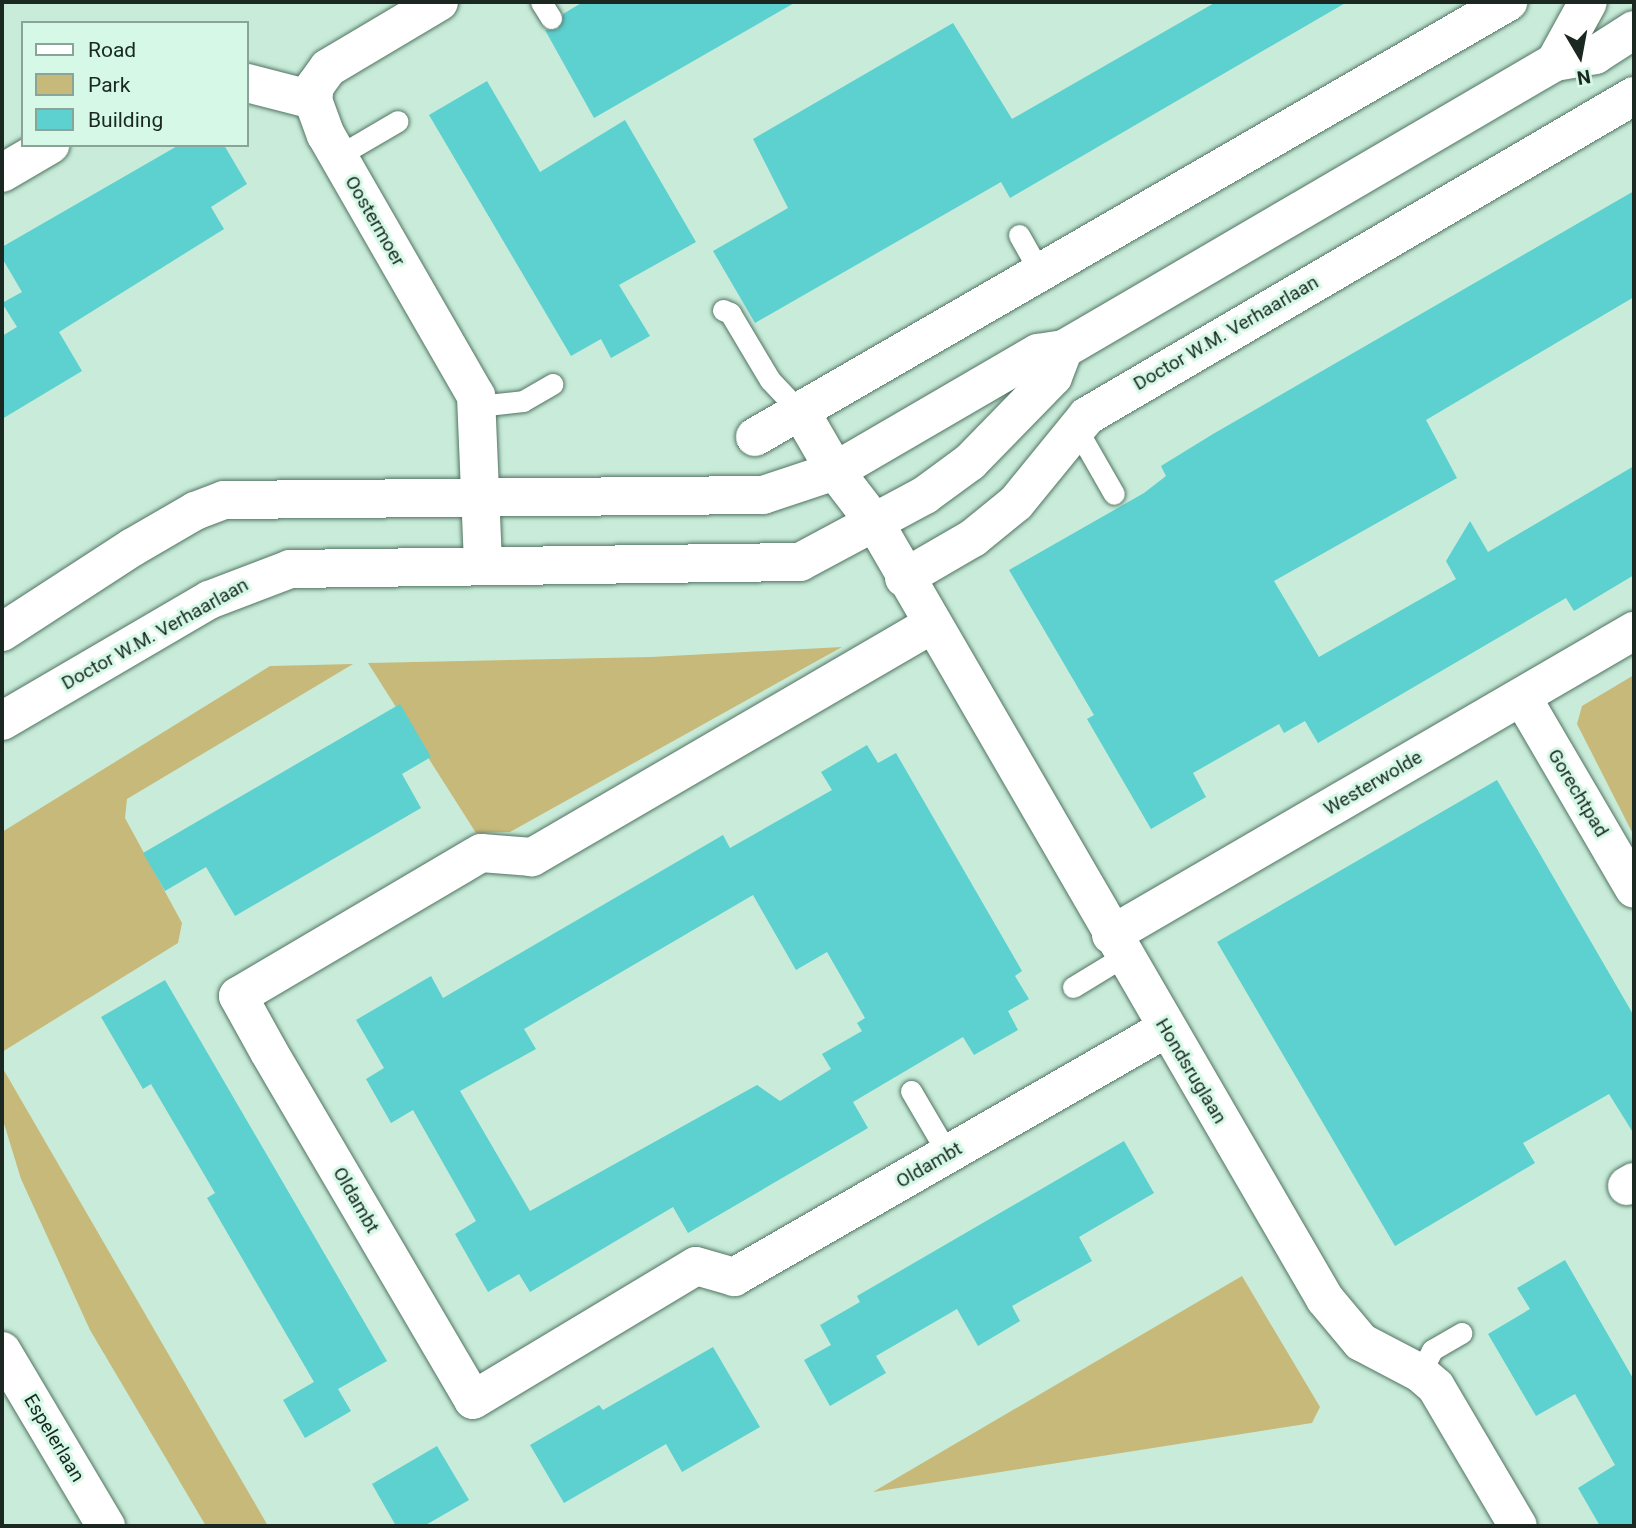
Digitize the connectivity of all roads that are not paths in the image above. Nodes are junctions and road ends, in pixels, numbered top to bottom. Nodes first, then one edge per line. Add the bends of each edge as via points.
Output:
1 (439, 2) edge
2 (1508, 2) edge
3 (1588, 2) edge
4 (1634, 30) edge
5 (1555, 62) junction
6 (248, 82) edge
7 (1634, 96) edge
8 (313, 100) junction
9 (398, 121) dead end
10 (47, 147) edge
11 (338, 156) junction
12 (2, 173) edge
13 (1019, 235) dead end
14 (1041, 274) junction
15 (723, 310) dead end
16 (1064, 349) junction
17 (552, 384) dead end
18 (478, 406) junction
19 (802, 414) junction
20 (1075, 426) junction
21 (755, 438) dead end
22 (835, 471) junction
23 (1114, 494) dead end
24 (481, 496) junction
25 (875, 523) junction
26 (483, 565) junction
27 (904, 578) junction
28 (932, 625) junction
29 (1634, 631) edge
30 (2, 632) edge
31 (1522, 697) junction
32 (2, 720) edge
33 (1634, 889) edge
34 (1117, 946) junction
35 (1073, 987) dead end
36 (1166, 1029) junction
37 (911, 1091) dead end
38 (948, 1154) junction
39 (1462, 1333) dead end
40 (2, 1351) edge
41 (1420, 1373) junction
42 (106, 1526) edge
43 (1517, 1526) edge

1 - 8 street via 328,68 315,86
2 - 14 street
3 - 5 street
4 - 5 street via 1595,55
5 - 16 street
6 - 8 street
7 - 20 street, Doctor W.M. Verhaarlaan via 1106,403
8 - 11 street, Oostermoer
9 - 11 lane
10 - 12 street
11 - 18 street, Oostermoer via 467,379
13 - 14 lane
14 - 19 street
15 - 19 lane via 730,313 770,380
16 - 22 street via 1038,353
16 - 25 street, Doctor W.M. Verhaarlaan via 1053,377 970,462
17 - 18 lane via 523,401
18 - 24 street, Oostermoer
19 - 21 street
19 - 22 street
20 - 23 lane
20 - 27 street, Doctor W.M. Verhaarlaan via 1009,509 973,538
22 - 24 street via 763,495
22 - 25 street
24 - 26 street
24 - 30 street via 224,500 195,510
25 - 26 street, Doctor W.M. Verhaarlaan via 814,556 784,564
25 - 27 street
26 - 32 street, Doctor W.M. Verhaarlaan via 336,565 269,574 209,600
27 - 28 street, Hondsruglaan
28 - 34 street, Hondsruglaan
28 - 38 street, Oldambt via 532,857 481,853 238,996 473,1400 696,1266 734,1277
29 - 31 street, Westerwolde
31 - 33 street, Gorechtpad
31 - 34 street, Westerwolde
34 - 35 lane
34 - 36 street, Hondsruglaan
36 - 38 street, Oldambt
36 - 41 street, Hondsruglaan via 1342,1323 1369,1347
37 - 38 lane
39 - 41 lane via 1432,1350
40 - 42 street, Espelerlaan
41 - 43 street, Hondsruglaan via 1436,1387

